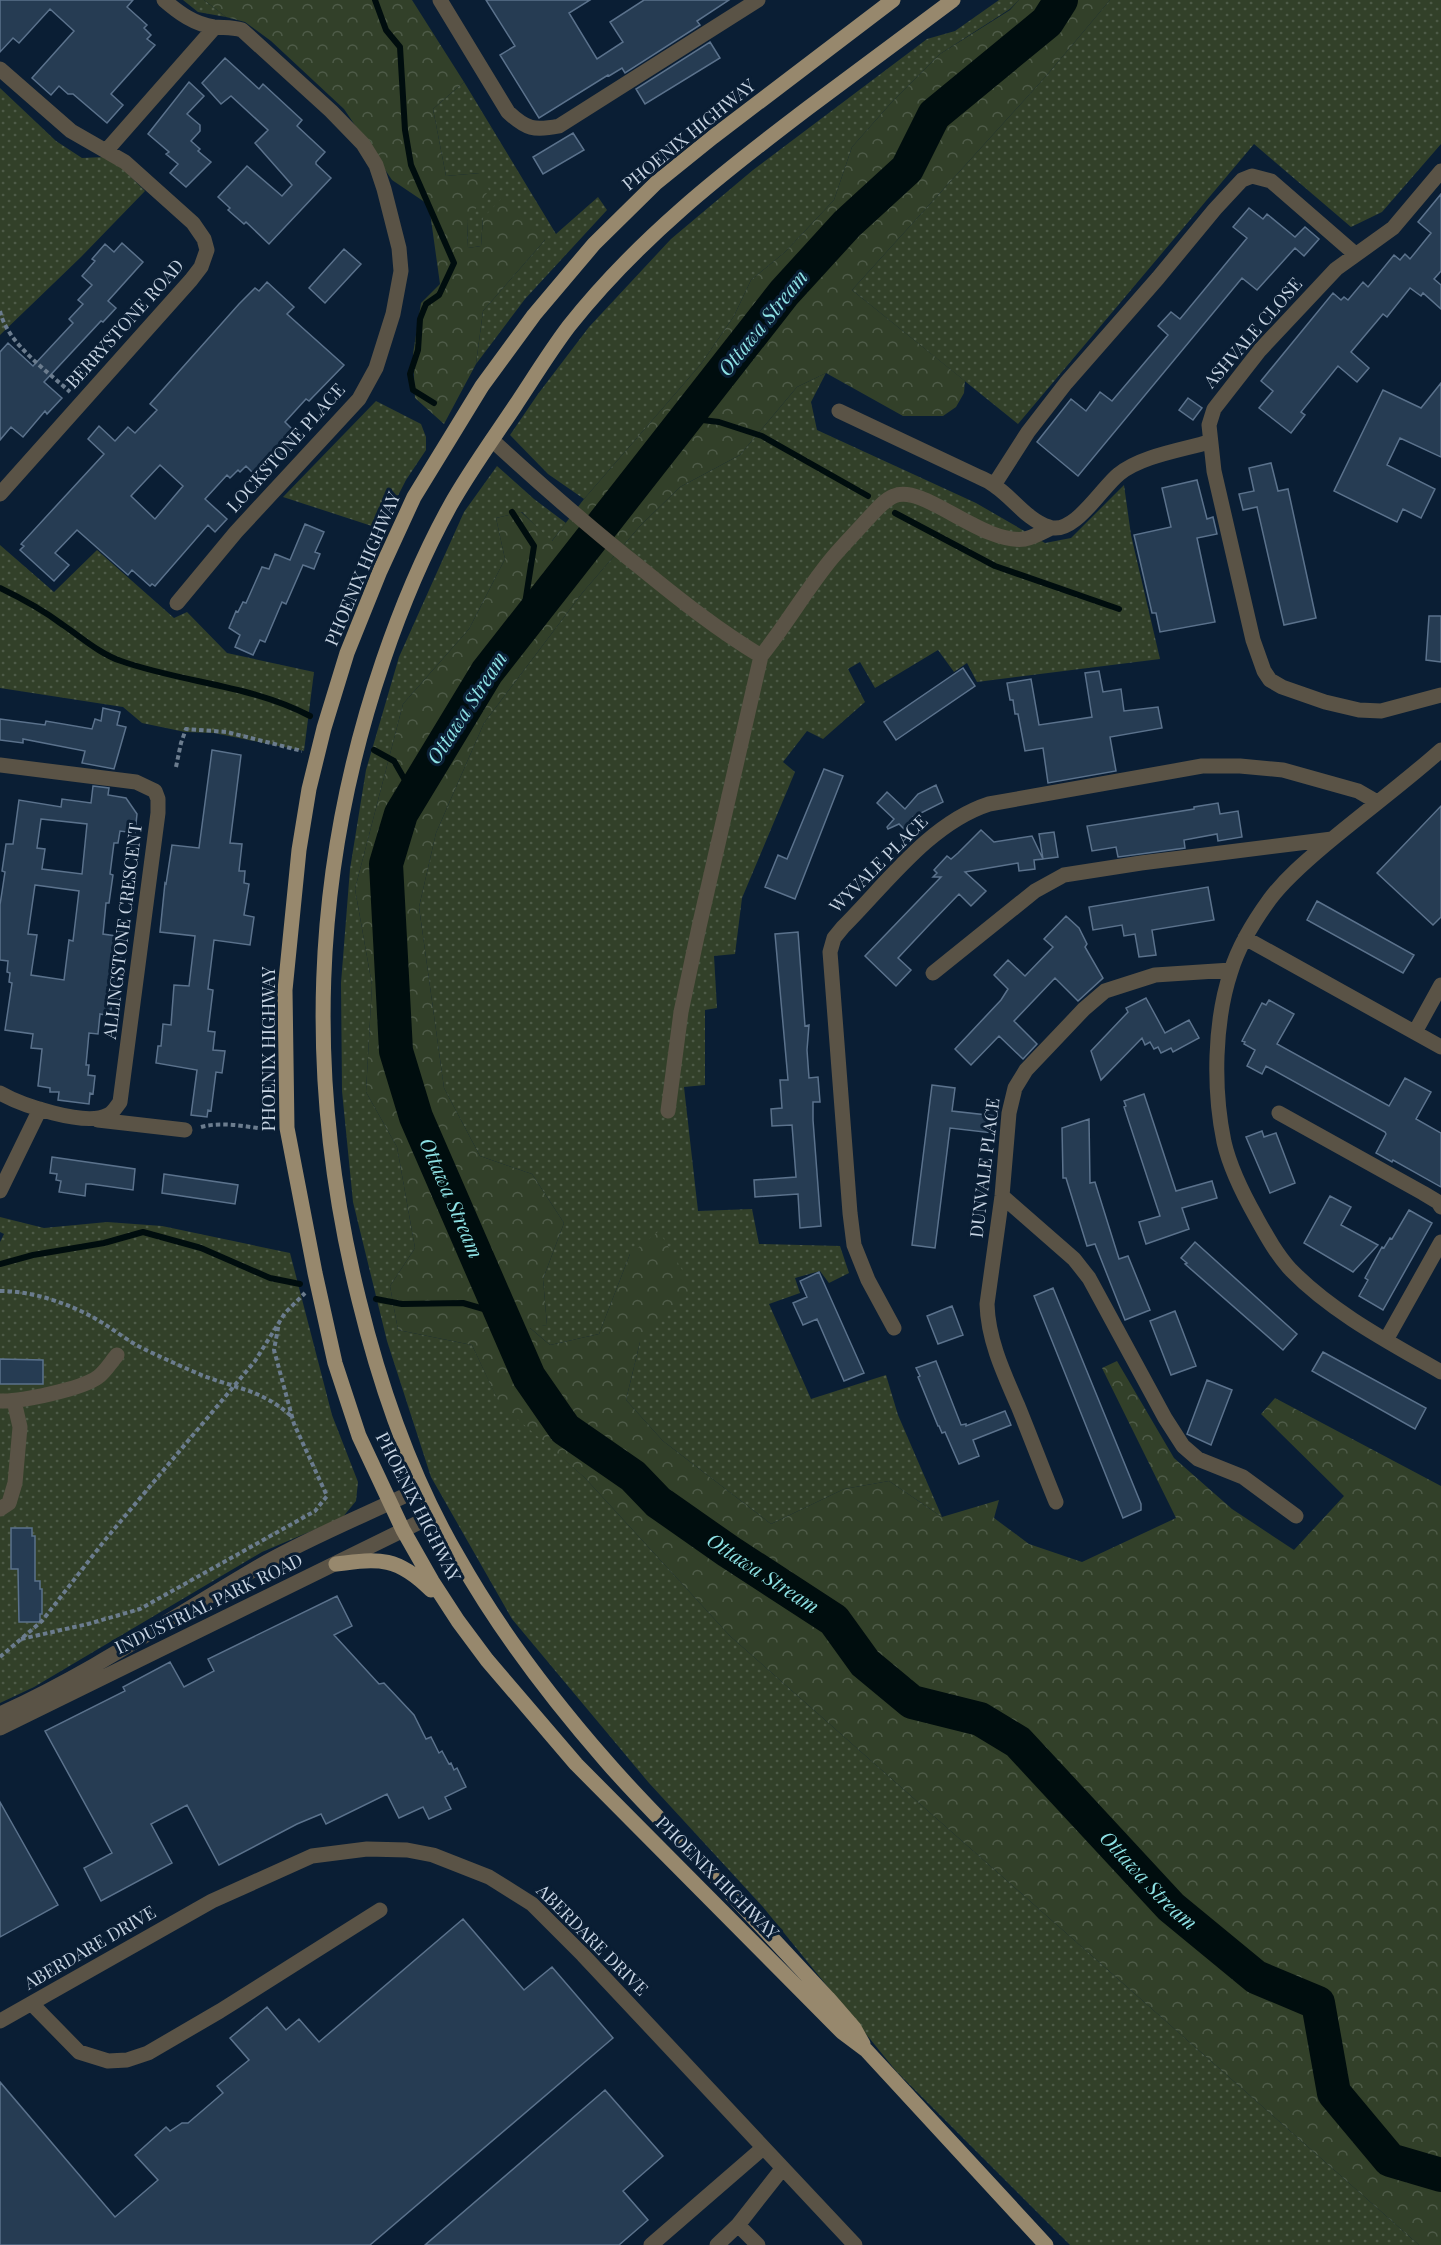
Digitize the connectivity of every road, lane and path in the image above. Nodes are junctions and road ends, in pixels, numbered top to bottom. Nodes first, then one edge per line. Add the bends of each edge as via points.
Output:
1 (164, 0) edge
2 (440, 0) edge
3 (758, 0) edge
4 (893, 0) edge
5 (952, 0) edge
6 (216, 27) junction
7 (0, 69) edge
8 (106, 151) junction
9 (1441, 171) edge
10 (1355, 254) junction
11 (0, 311) edge
12 (82, 402) junction
13 (839, 411) dead end
14 (492, 440) junction
15 (1209, 442) junction
16 (994, 485) junction
17 (0, 494) edge
18 (1050, 528) junction
19 (177, 603) dead end
20 (760, 656) junction
21 (1441, 695) edge
22 (1441, 750) edge
23 (318, 755) junction
24 (0, 765) edge
25 (176, 767) dead end
26 (1377, 802) junction
27 (1332, 839) junction
28 (1245, 938) junction
29 (1231, 970) junction
30 (933, 973) dead end
31 (1441, 985) edge
32 (1415, 1032) junction
33 (1441, 1047) edge
34 (0, 1093) edge
35 (40, 1109) junction
36 (668, 1111) dead end
37 (1279, 1113) dead end
38 (92, 1119) junction
39 (185, 1130) joint
40 (288, 1131) junction
41 (0, 1191) edge
42 (1002, 1196) junction
43 (1441, 1207) edge
44 (1441, 1242) edge
45 (0, 1291) edge
46 (320, 1295) junction
47 (279, 1323) junction
48 (894, 1328) dead end
49 (1386, 1340) junction
50 (117, 1355) dead end
51 (1441, 1372) edge
52 (234, 1386) junction
53 (7, 1401) edge
54 (292, 1417) junction
55 (421, 1488) junction
56 (1056, 1502) dead end
57 (390, 1503) junction
58 (0, 1509) edge
59 (434, 1515) junction
60 (1296, 1516) dead end
61 (403, 1530) junction
62 (336, 1564) junction
63 (450, 1609) junction
64 (21, 1639) junction
65 (0, 1657) edge
66 (0, 1714) edge
67 (0, 1728) edge
68 (380, 1910) dead end
69 (32, 2004) junction
70 (0, 2021) edge
71 (866, 2050) junction
72 (763, 2148) junction
73 (782, 2169) junction
74 (738, 2225) junction
75 (651, 2245) edge
76 (717, 2245) edge
77 (758, 2245) edge
78 (855, 2245) edge
79 (1046, 2245) edge

1 - 6 street, LOCKSTONE PLACE via 187,18
2 - 3 street via 508,112 532,129 544,129 559,126
4 - 23 main road, PHOENIX HIGHWAY via 656,183 594,244 534,315 482,386 414,497 347,653
5 - 14 main road, PHOENIX HIGHWAY via 688,202 621,267 568,328
6 - 8 street
6 - 19 street, LOCKSTONE PLACE via 230,26 254,39 363,144 384,189 401,271 376,368 359,399 236,532
7 - 8 street, BERRYSTONE ROAD via 71,131
8 - 12 street, BERRYSTONE ROAD via 125,162 192,224 207,250 191,280
9 - 10 street, ASHVALE CLOSE via 1393,228
10 - 15 street, ASHVALE CLOSE via 1260,350 1225,394 1211,417
10 - 16 street via 1270,181 1252,176 1242,180 1066,383
11 - 12 path via 9,334
12 - 17 street, BERRYSTONE ROAD
13 - 16 street
14 - 20 street via 557,500 695,612
14 - 55 main road, PHOENIX HIGHWAY via 450,505 420,567 393,630 371,697 332,867 323,975 329,1134 346,1243 373,1356
15 - 18 street via 1141,462 1119,474 1075,519 1063,527
15 - 21 street, ASHVALE CLOSE via 1253,640 1270,680 1325,702 1359,710 1381,711
16 - 18 street via 1033,519
18 - 20 street via 1027,538 994,536 922,498 896,495 882,504 833,557 783,630
20 - 36 street via 681,1012
22 - 26 street
23 - 25 path via 227,732 186,729
23 - 40 main road, PHOENIX HIGHWAY via 299,850 285,990
24 - 38 street, ALLINGSTONE CRESCENT via 136,782 155,791 158,798 120,1102 106,1117
26 - 27 street
26 - 48 street, WYVALE PLACE via 1358,791 1283,770 1202,766 989,804 963,814 933,835 843,927 830,952 850,1213 868,1280
27 - 28 street via 1271,897
27 - 30 street via 1064,875 1035,891
28 - 29 street
28 - 32 street
29 - 42 street, DUNVALE PLACE via 1155,975 1105,991 1084,1008 1036,1058 1015,1088
29 - 49 street via 1218,1040 1217,1094 1224,1143 1242,1193 1291,1269 1335,1307
31 - 32 street
32 - 33 street
34 - 35 street
35 - 38 street
35 - 41 street
37 - 43 street via 1423,1193
38 - 39 street
39 - 40 path via 209,1125
40 - 46 main road, PHOENIX HIGHWAY
42 - 56 street, DUNVALE PLACE via 987,1319 1008,1384
42 - 60 street via 1074,1259 1089,1278 1183,1446 1198,1458 1243,1477
44 - 49 street
45 - 52 path via 58,1302 146,1349
46 - 47 path via 305,1293
46 - 57 main road, PHOENIX HIGHWAY via 335,1363 359,1436
47 - 52 path
47 - 54 path via 274,1350
49 - 51 street
50 - 53 street via 98,1378 70,1389
52 - 54 path via 276,1402
52 - 64 path via 42,1621
53 - 58 street via 20,1427 15,1483 9,1503
54 - 64 path via 327,1496 315,1510 141,1609
55 - 57 street, INDUSTRIAL PARK ROAD
55 - 59 main road, PHOENIX HIGHWAY
57 - 61 main road, PHOENIX HIGHWAY
57 - 66 street, INDUSTRIAL PARK ROAD via 268,1562 151,1633
59 - 61 street, INDUSTRIAL PARK ROAD
59 - 71 main road, PHOENIX HIGHWAY via 502,1628 606,1761 828,1998 854,2028
61 - 62 street, INDUSTRIAL PARK ROAD
61 - 63 main road, PHOENIX HIGHWAY
62 - 63 main road via 394,1562 422,1581
62 - 67 street, INDUSTRIAL PARK ROAD
63 - 71 main road, PHOENIX HIGHWAY via 487,1660 576,1764 842,2032
64 - 65 path
68 - 69 street via 220,2011 148,2053 127,2060 108,2061 79,2052
69 - 70 street, ABERDARE DRIVE
69 - 72 street, ABERDARE DRIVE via 212,1901 312,1856 367,1849 433,1855 489,1877 532,1904
71 - 79 main road, PHOENIX HIGHWAY
72 - 73 street, ABERDARE DRIVE
72 - 75 street
73 - 74 street
73 - 78 street, ABERDARE DRIVE
74 - 76 street
74 - 77 street

